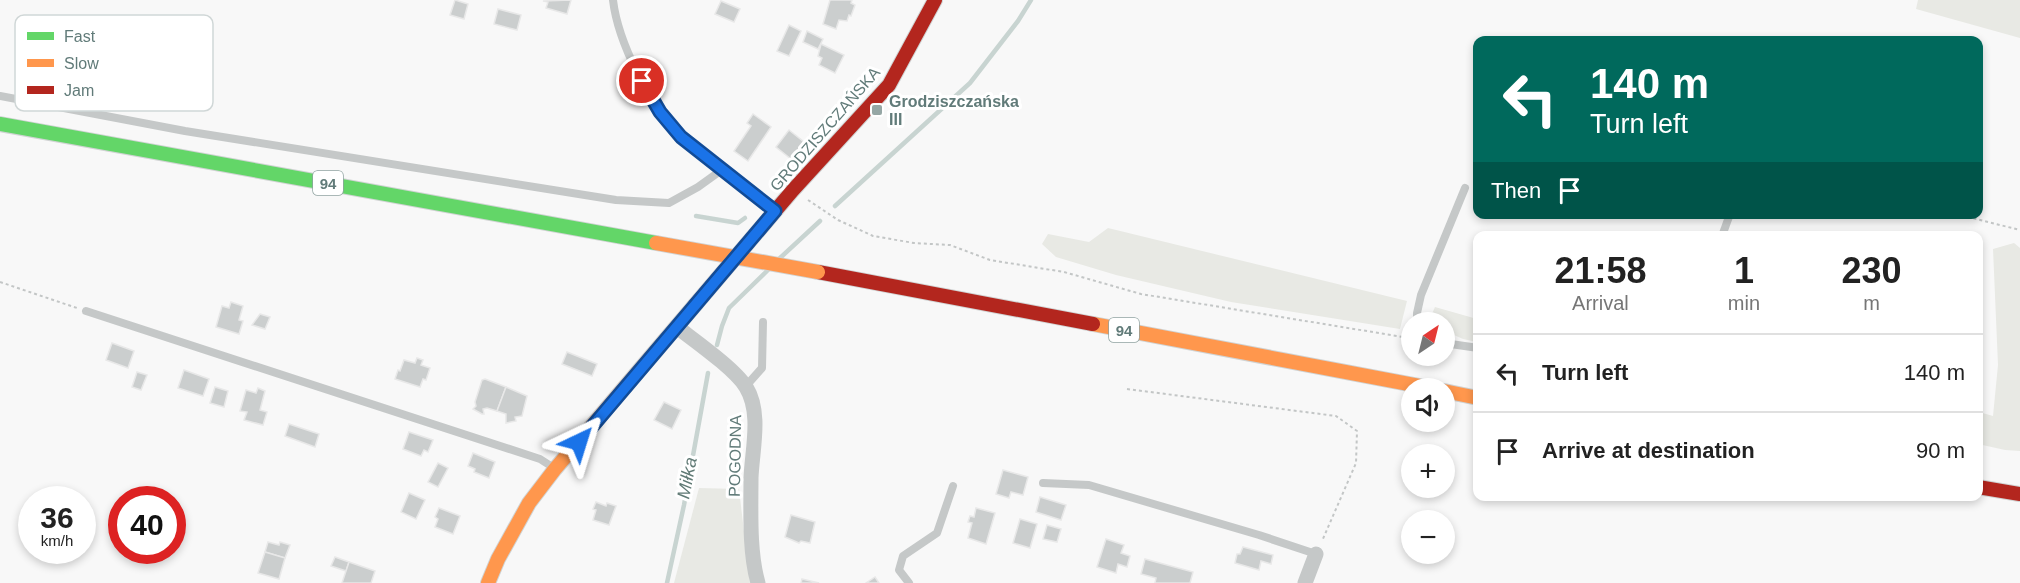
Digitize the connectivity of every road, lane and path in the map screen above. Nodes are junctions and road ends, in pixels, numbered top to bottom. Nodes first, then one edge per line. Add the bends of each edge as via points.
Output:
1 (613, 0) edge
2 (935, 0) edge
3 (0, 96) edge
4 (15, 99) edge
5 (79, 111) edge
6 (0, 124) edge
7 (723, 169) junction
8 (1465, 188) dead end
9 (793, 190) junction
10 (775, 211) junction
11 (1976, 219) edge
12 (2020, 230) edge
13 (0, 282) edge
14 (86, 311) joint
15 (1417, 312) edge
16 (763, 322) dead end
17 (677, 327) junction
18 (1401, 337) edge
19 (1455, 345) edge
20 (1473, 347) edge
21 (1401, 383) edge
22 (746, 386) junction
23 (1127, 389) dead end
24 (1455, 393) edge
25 (1473, 397) edge
26 (555, 470) junction
27 (1043, 483) dead end
28 (953, 486) dead end
29 (1983, 488) edge
30 (2020, 494) edge
31 (1316, 554) junction
32 (488, 583) edge
33 (758, 583) edge
34 (909, 583) edge
35 (1305, 583) edge

1 - 7 lane via 634,66 660,112 681,137
2 - 9 main road, GRODZISZCZAŃSKA via 889,85
3 - 4 lane
5 - 7 lane via 616,200 669,203
6 - 21 main road, 94, bridge
7 - 10 lane
8 - 15 lane
9 - 10 main road, GRODZISZCZAŃSKA
9 - 18 path via 838,220 873,236 950,245 990,260 1064,272 1141,294
10 - 17 main road, GRODZISZCZAŃSKA
11 - 12 path
13 - 14 path
14 - 26 lane via 540,459
16 - 22 lane via 762,368
17 - 22 street
17 - 26 main road, GRODZISZCZAŃSKA
19 - 20 lane
22 - 33 street, POGODNA via 754,414 752,525
23 - 31 path via 1336,416 1357,431 1356,463
24 - 25 main road
26 - 32 main road, GRODZISZCZAŃSKA via 529,503
27 - 31 lane via 1089,485
28 - 34 lane via 937,533 903,556 899,570
29 - 30 main road
31 - 35 street

